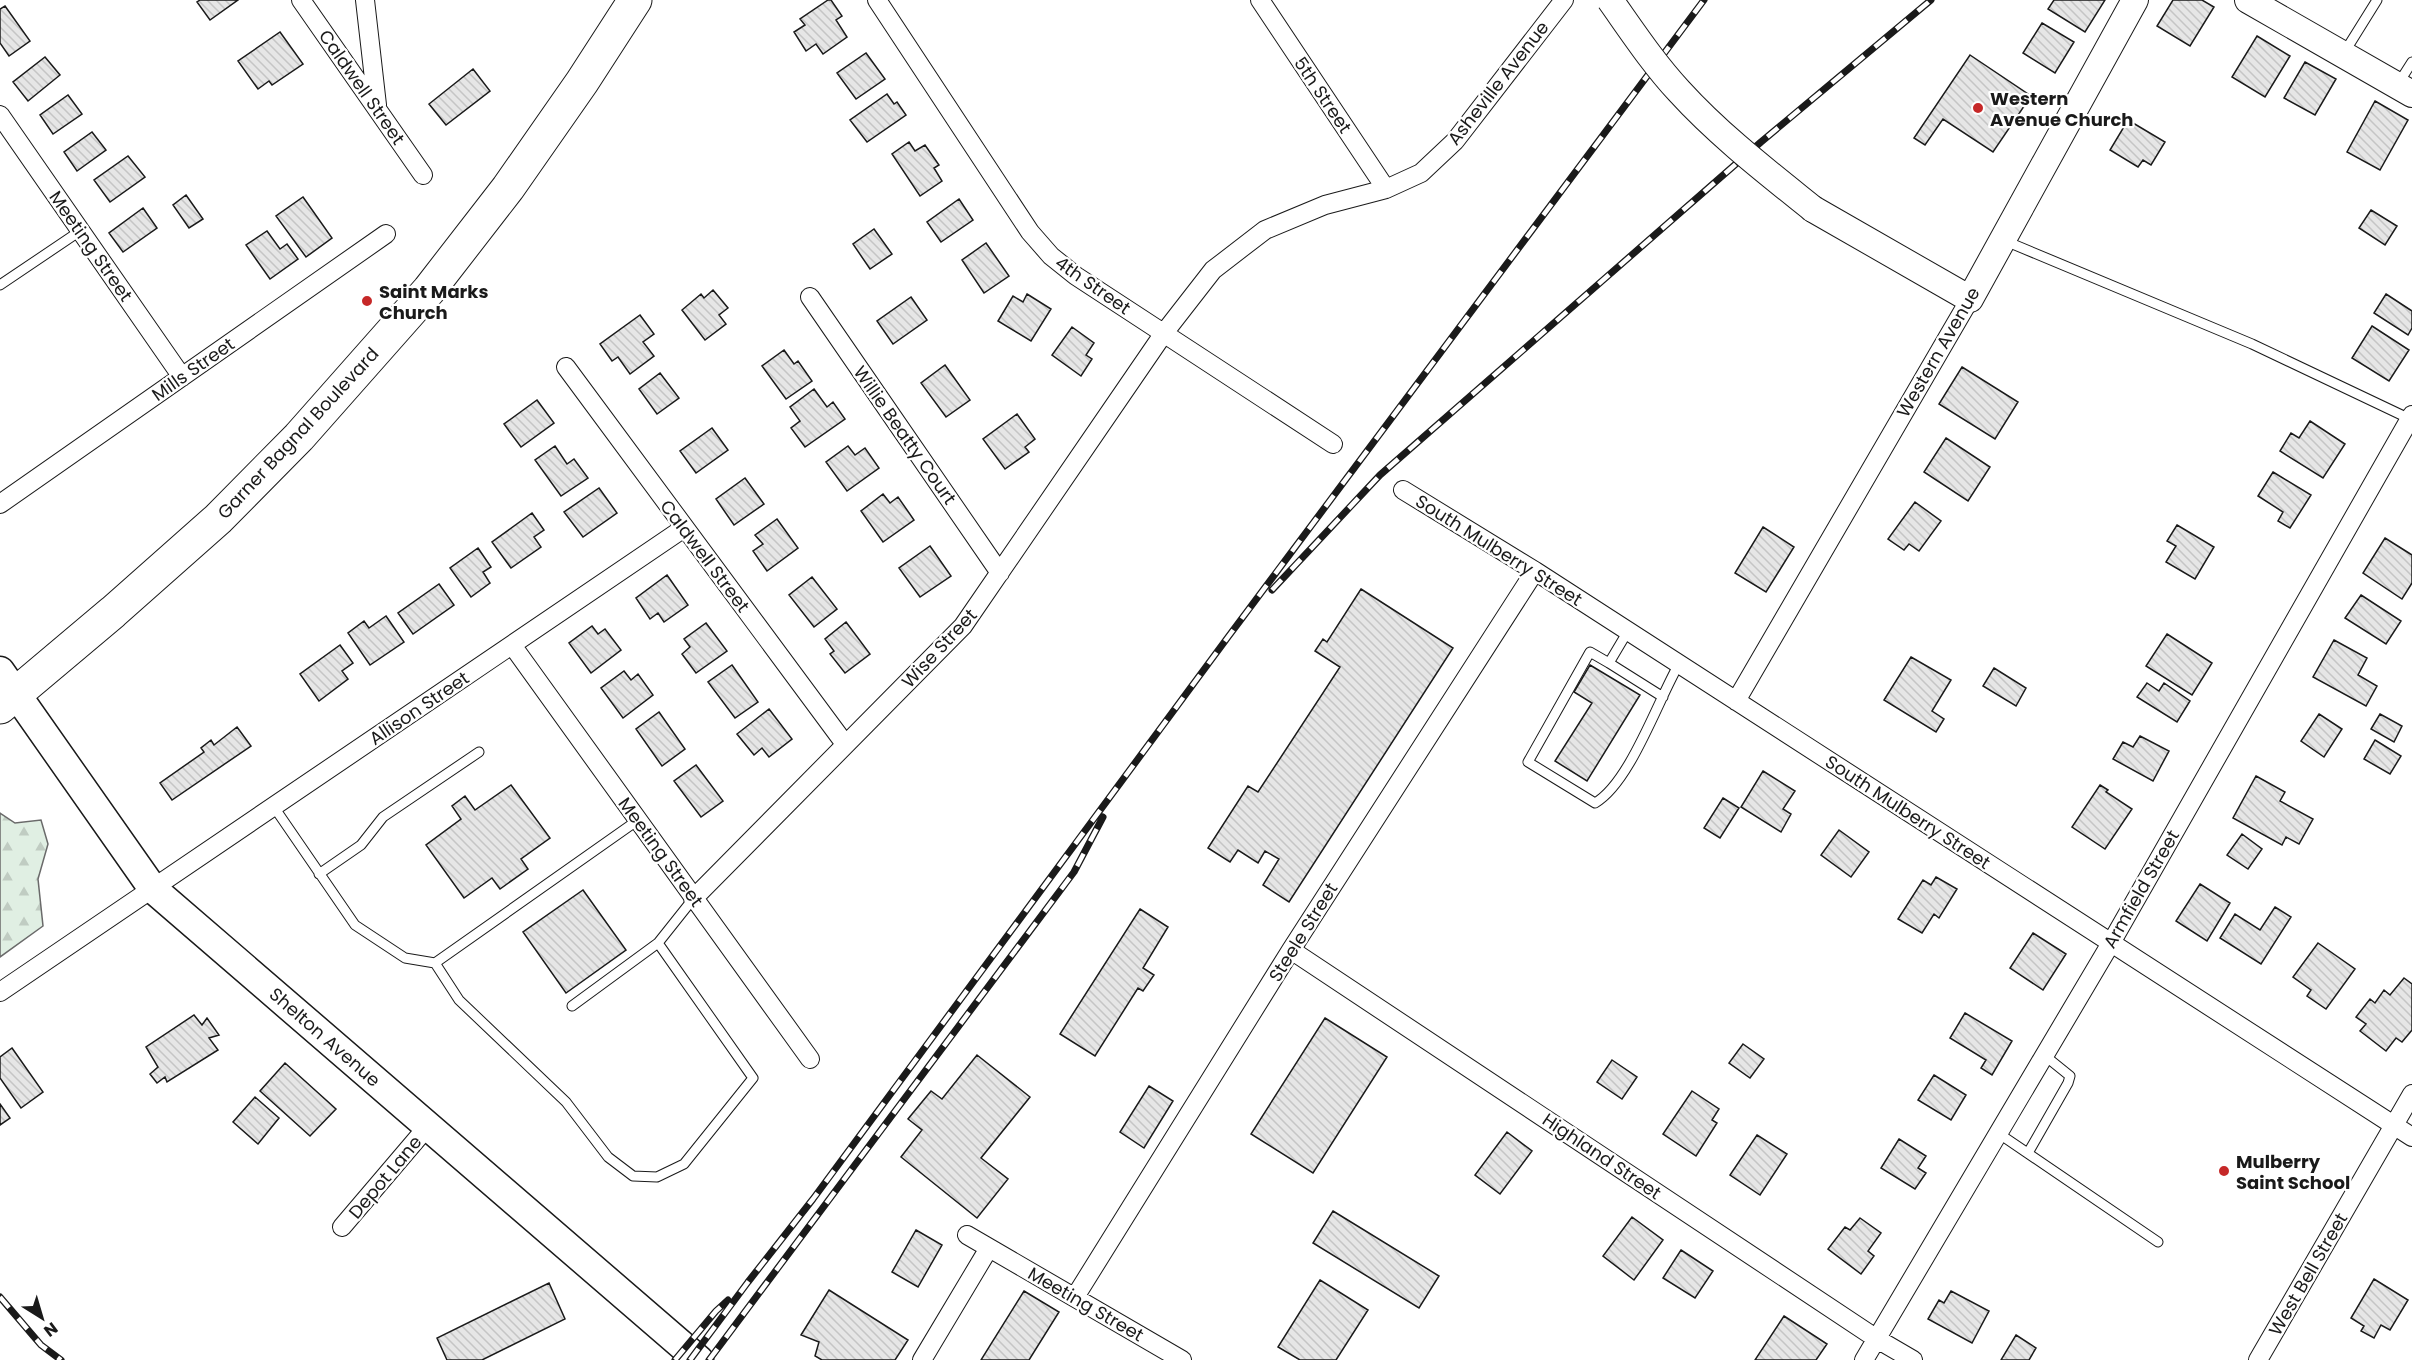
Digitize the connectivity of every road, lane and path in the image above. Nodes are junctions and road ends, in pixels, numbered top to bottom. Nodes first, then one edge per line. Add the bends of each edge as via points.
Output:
1 (301, 0) edge
2 (365, 0) edge
3 (635, 0) edge
4 (877, 0) edge
5 (1260, 0) edge
6 (1564, 0) edge
7 (1610, 0) edge
8 (2135, 0) edge
9 (2248, 0) edge
10 (2377, 0) edge
11 (2343, 55) junction
12 (2412, 63) edge
13 (2404, 90) edge
14 (378, 110) junction
15 (0, 115) edge
16 (423, 175) dead end
17 (1386, 189) junction
18 (81, 231) junction
19 (386, 234) dead end
20 (2002, 240) junction
21 (0, 285) edge
22 (810, 297) dead end
23 (1970, 299) junction
24 (1164, 333) junction
25 (566, 367) dead end
26 (182, 377) junction
27 (2411, 417) edge
28 (1333, 444) dead end
29 (1403, 490) dead end
30 (0, 504) edge
31 (684, 528) junction
32 (1535, 570) junction
33 (1000, 573) junction
34 (1628, 631) junction
35 (512, 645) junction
36 (1609, 663) junction
37 (1679, 664) junction
38 (6, 691) edge
39 (1663, 697) junction
40 (1736, 701) junction
41 (845, 744) junction
42 (479, 752) dead end
43 (274, 807) junction
44 (638, 820) junction
45 (319, 874) junction
46 (153, 889) junction
47 (693, 899) junction
48 (658, 943) junction
49 (2111, 943) junction
50 (1291, 950) junction
51 (435, 963) junction
52 (0, 992) edge
53 (572, 1006) dead end
54 (2044, 1055) junction
55 (810, 1059) dead end
56 (2412, 1094) edge
57 (2394, 1125) junction
58 (428, 1126) junction
59 (1998, 1133) junction
60 (2412, 1137) edge
61 (2028, 1153) junction
62 (342, 1227) dead end
63 (967, 1235) dead end
64 (2158, 1242) dead end
65 (989, 1248) junction
66 (1075, 1297) junction
67 (1877, 1338) junction
68 (699, 1360) edge
69 (922, 1360) edge
70 (1182, 1360) edge
71 (1864, 1360) edge
72 (1913, 1360) edge
73 (2258, 1360) edge

1 - 14 street, Caldwell Street
2 - 14 street
3 - 38 highway, Garner Bagnal Boulevard via 508,188 429,290 307,428 218,519
4 - 24 street, 4th Street via 1030,232 1076,276
5 - 17 street, 5th Street
6 - 17 street, Asheville Avenue via 1455,141 1420,173
7 - 23 street, bridge via 1692,105 1813,209
8 - 20 street, Western Avenue
9 - 11 street
10 - 11 lane
11 - 13 street
12 - 13 lane
14 - 16 street, Caldwell Street
15 - 18 street, Meeting Street
17 - 24 street, Asheville Avenue via 1325,205 1265,230 1213,270
18 - 21 lane
18 - 26 street, Meeting Street
19 - 26 street, Mills Street
20 - 23 street, Western Avenue
20 - 27 lane
22 - 33 street, Willie Beatty Court
23 - 40 street, Western Avenue
24 - 28 street, 4th Street
24 - 33 street, Wise Street
25 - 31 street, Caldwell Street
26 - 30 street, Mills Street
27 - 49 street, Armfield Street
29 - 32 street, South Mulberry Street
31 - 35 street, Allison Street
31 - 41 street, Caldwell Street
32 - 34 street, South Mulberry Street
32 - 50 street, Steele Street
33 - 41 street, Wise Street via 946,645
34 - 36 lane
34 - 37 street, South Mulberry Street
35 - 43 street, Allison Street
35 - 44 street, Meeting Street
36 - 39 lane
36 - 39 lane via 1590,652 1528,762 1595,804 1615,786
37 - 39 lane
37 - 40 street, South Mulberry Street
38 - 46 main road, Shelton Avenue
40 - 49 street, South Mulberry Street
41 - 47 street, Wise Street
42 - 45 lane via 382,817 361,845
43 - 45 lane
43 - 46 street, Allison Street
44 - 47 street, Meeting Street
44 - 51 lane
45 - 51 lane via 355,925 405,958
46 - 52 street, Allison Street
46 - 58 main road, Shelton Avenue
47 - 48 lane
47 - 55 street, Meeting Street
48 - 51 lane via 753,1078 684,1164 657,1177 633,1176 608,1157 566,1102 459,1000
48 - 53 lane
49 - 54 street, Armfield Street
49 - 57 street, South Mulberry Street
50 - 66 street, Steele Street
50 - 67 street, Highland Street
54 - 59 street, Armfield Street
54 - 61 lane via 2070,1076
56 - 57 street, West Bell Street
57 - 60 street, South Mulberry Street
57 - 73 street, West Bell Street
58 - 62 street, Depot Lane
58 - 68 main road, Shelton Avenue
59 - 61 lane
59 - 67 street, Armfield Street
61 - 64 lane
63 - 65 street, Meeting Street
65 - 66 street, Meeting Street
65 - 69 street
66 - 70 street, Meeting Street
67 - 71 street, Armfield Street
67 - 72 street, Highland Street

